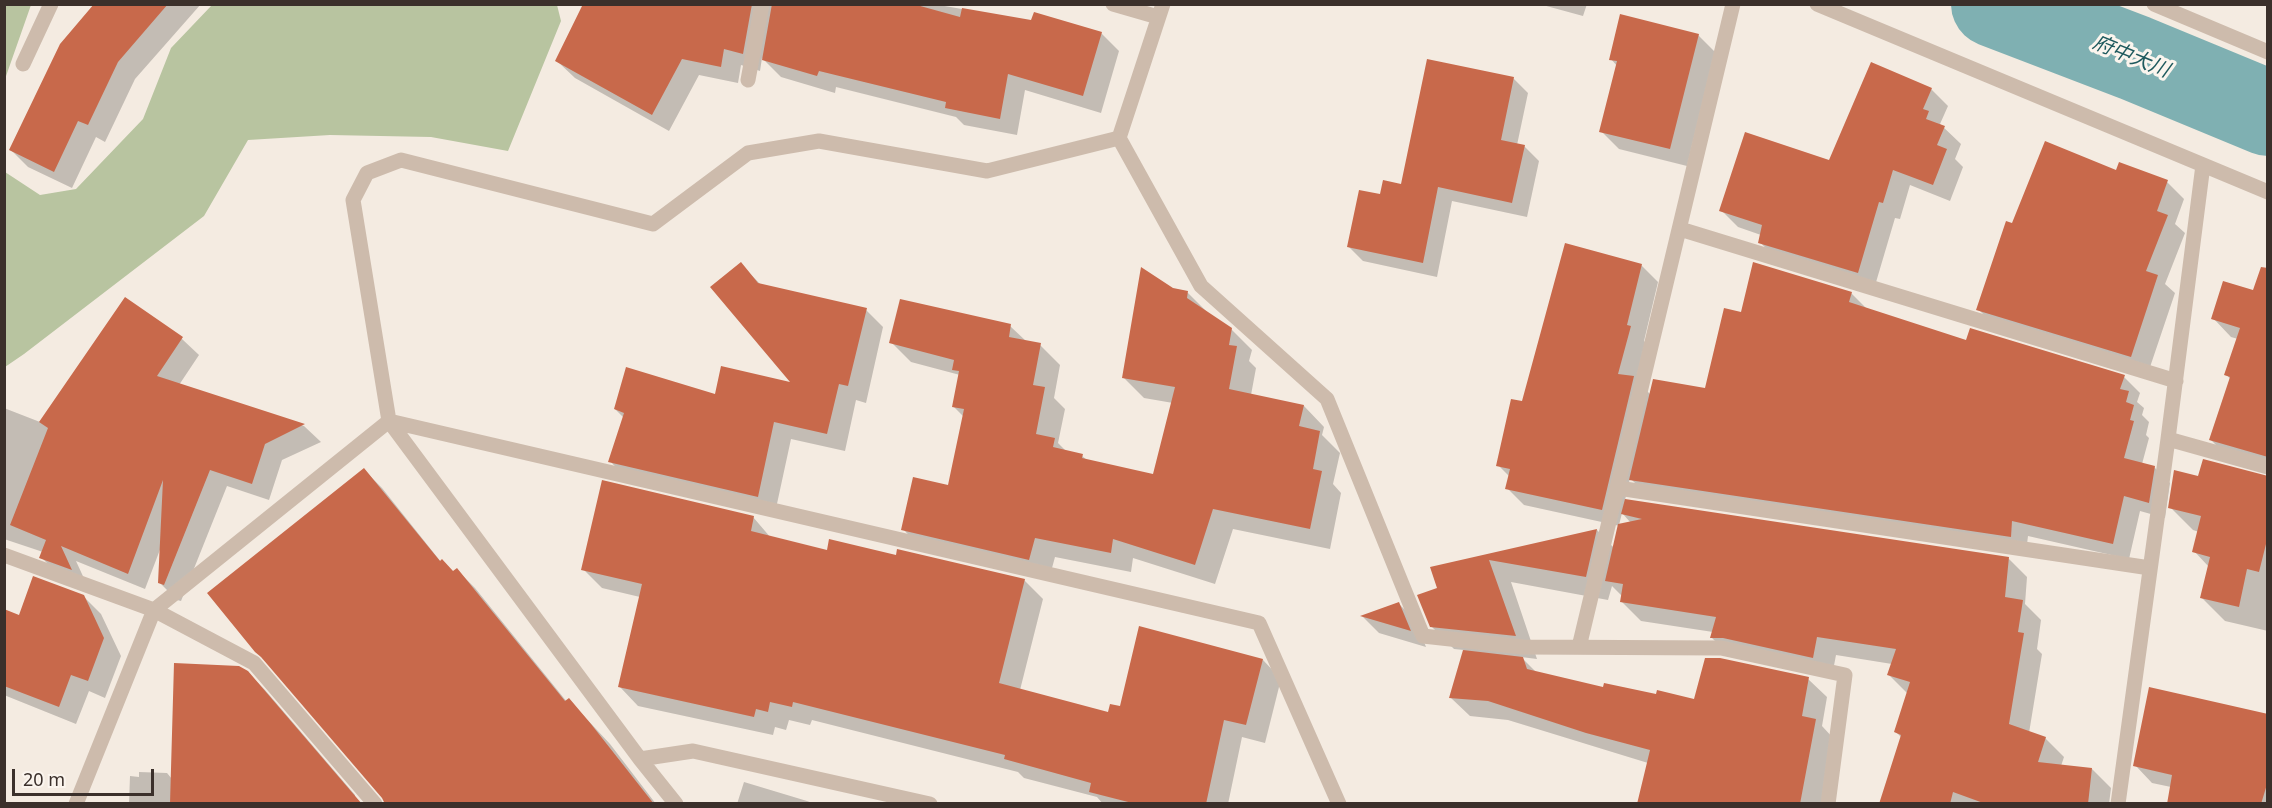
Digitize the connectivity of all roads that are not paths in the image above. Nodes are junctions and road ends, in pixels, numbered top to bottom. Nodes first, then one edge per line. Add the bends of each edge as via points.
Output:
1 (51, 4) edge
2 (762, 4) edge
3 (1113, 4) edge
4 (1733, 4) edge
5 (1816, 4) edge
6 (2154, 4) edge
7 (1161, 11) edge
8 (2268, 52) edge
9 (23, 64) dead end
10 (748, 80) dead end
11 (1119, 138) junction
12 (2203, 165) junction
13 (2268, 192) edge
14 (1680, 229) junction
15 (2176, 381) junction
16 (388, 421) junction
17 (2168, 439) junction
18 (2268, 467) edge
19 (1618, 488) junction
20 (4, 555) edge
21 (2150, 568) junction
22 (154, 610) junction
23 (1579, 647) junction
24 (640, 759) junction
25 (76, 804) edge
26 (375, 804) edge
27 (676, 804) edge
28 (930, 804) edge
29 (1339, 804) edge
30 (1828, 804) edge
31 (2118, 804) edge

1 - 9 street
2 - 10 street
3 - 7 street
4 - 14 street
5 - 12 street
6 - 8 street
7 - 11 street
11 - 16 street via 987,171 819,141 748,153 652,224 401,160 367,173 353,201
11 - 23 street via 1201,286 1327,399 1423,636 1523,647
12 - 13 street
12 - 15 street
14 - 15 street
14 - 19 street
15 - 17 street
16 - 22 street
16 - 24 street
16 - 29 street via 1259,623
17 - 18 street
17 - 21 street
19 - 21 street
19 - 23 street
20 - 22 street
21 - 31 street
22 - 25 street
22 - 26 street via 254,663
23 - 30 street via 1721,648 1845,675
24 - 27 street
24 - 28 street via 693,751

